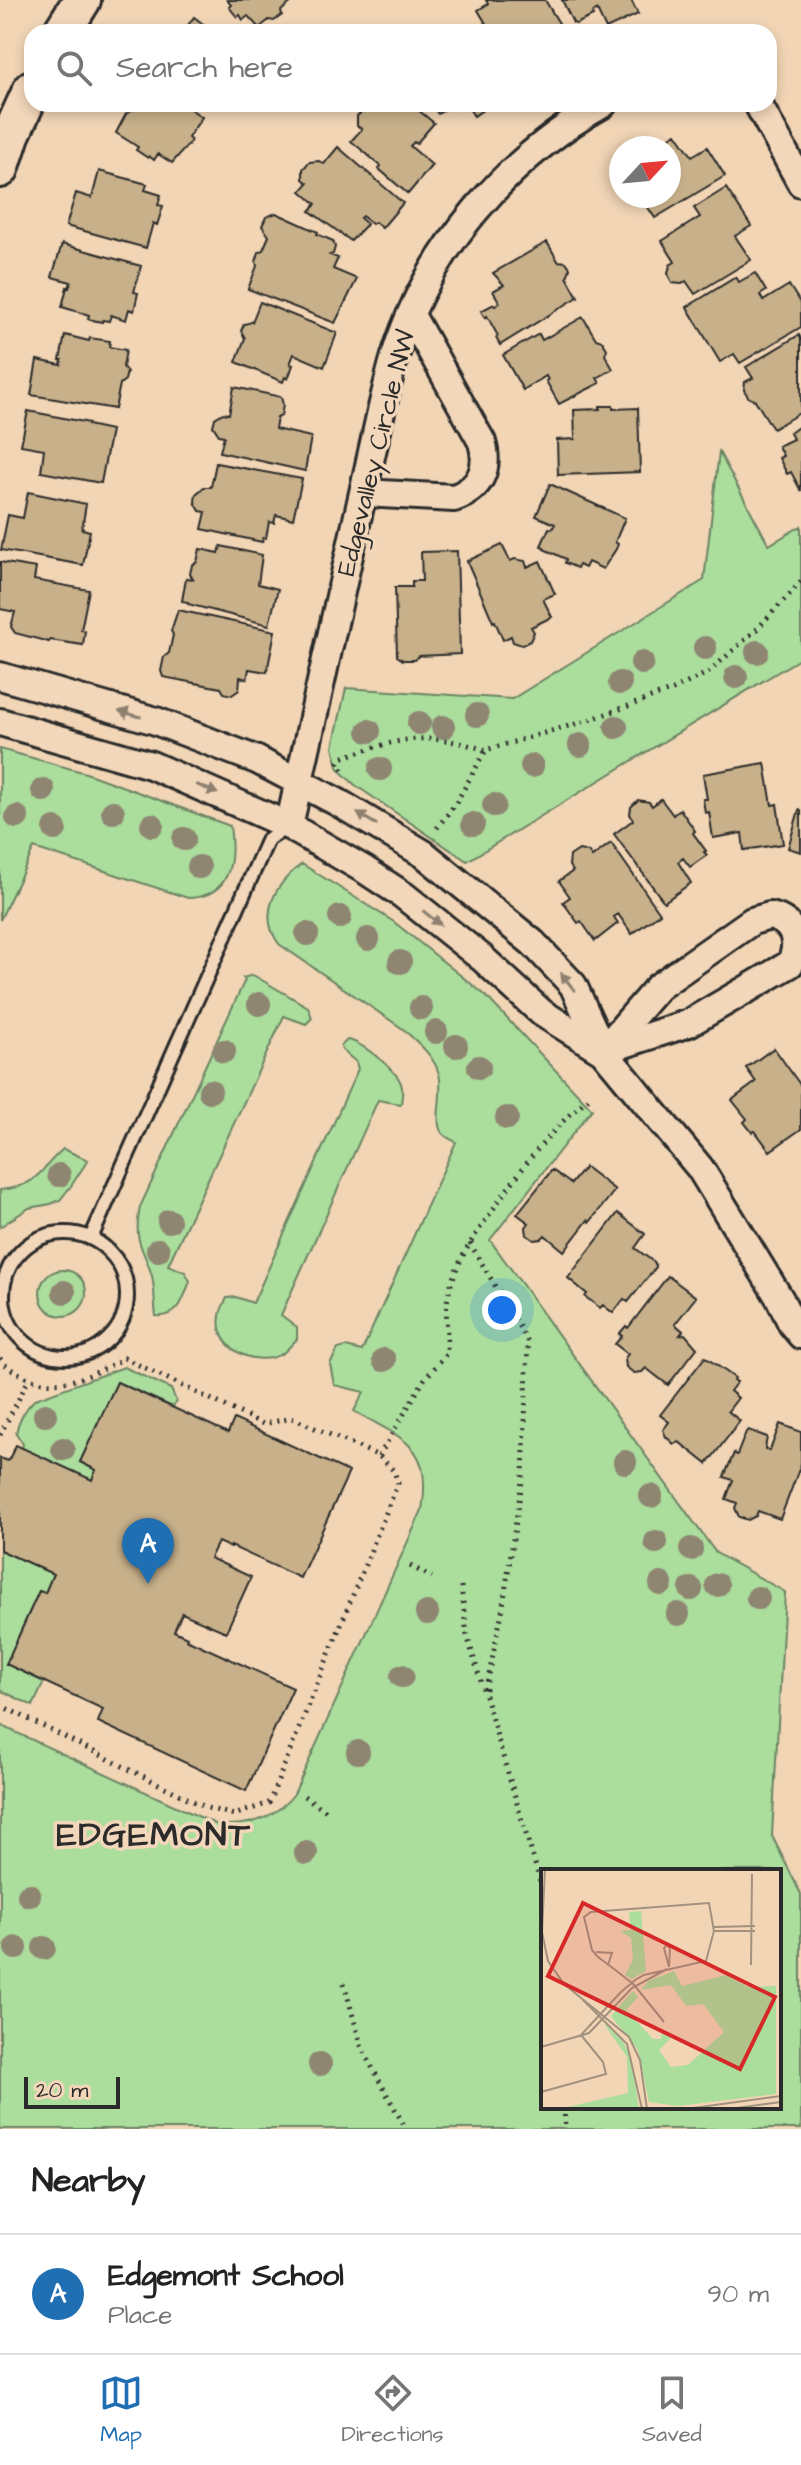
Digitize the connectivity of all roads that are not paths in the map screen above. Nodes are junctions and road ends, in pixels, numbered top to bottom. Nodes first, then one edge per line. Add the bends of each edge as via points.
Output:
1 (82, 0) edge
2 (67, 24) edge
3 (24, 107) edge
4 (589, 112) edge
5 (762, 112) edge
6 (0, 169) edge
7 (801, 183) edge
8 (411, 315) junction
9 (364, 493) junction
10 (0, 676) edge
11 (0, 722) edge
12 (299, 781) junction
13 (289, 826) junction
14 (603, 1051) junction
15 (91, 1238) junction
16 (801, 1335) edge

1 - 2 street
3 - 6 street
4 - 8 street, Edgevalley Circle NW via 564,127 496,186 456,234
5 - 7 street
8 - 9 street, Edgevalley Circle NW via 395,356
8 - 9 street via 482,442 485,466 475,487 454,498
9 - 12 street, Edgevalley Circle NW
12 -> 10 street via 156,721
11 -> 13 street via 151,765
12 - 13 street, Edgevalley Circle NW
14 -> 12 street via 573,985 533,943 424,854
13 -> 14 street via 403,895 542,1013
13 - 15 lane via 268,839
14 - 14 street via 658,987 752,921 770,916 793,930 798,947 783,969 689,1023
14 - 16 street via 700,1168
15 - 15 lane via 57,1233 41,1238 20,1253 6,1274 4,1310 11,1327 38,1351 64,1357 91,1352 106,1342 125,1312 125,1277 117,1261

